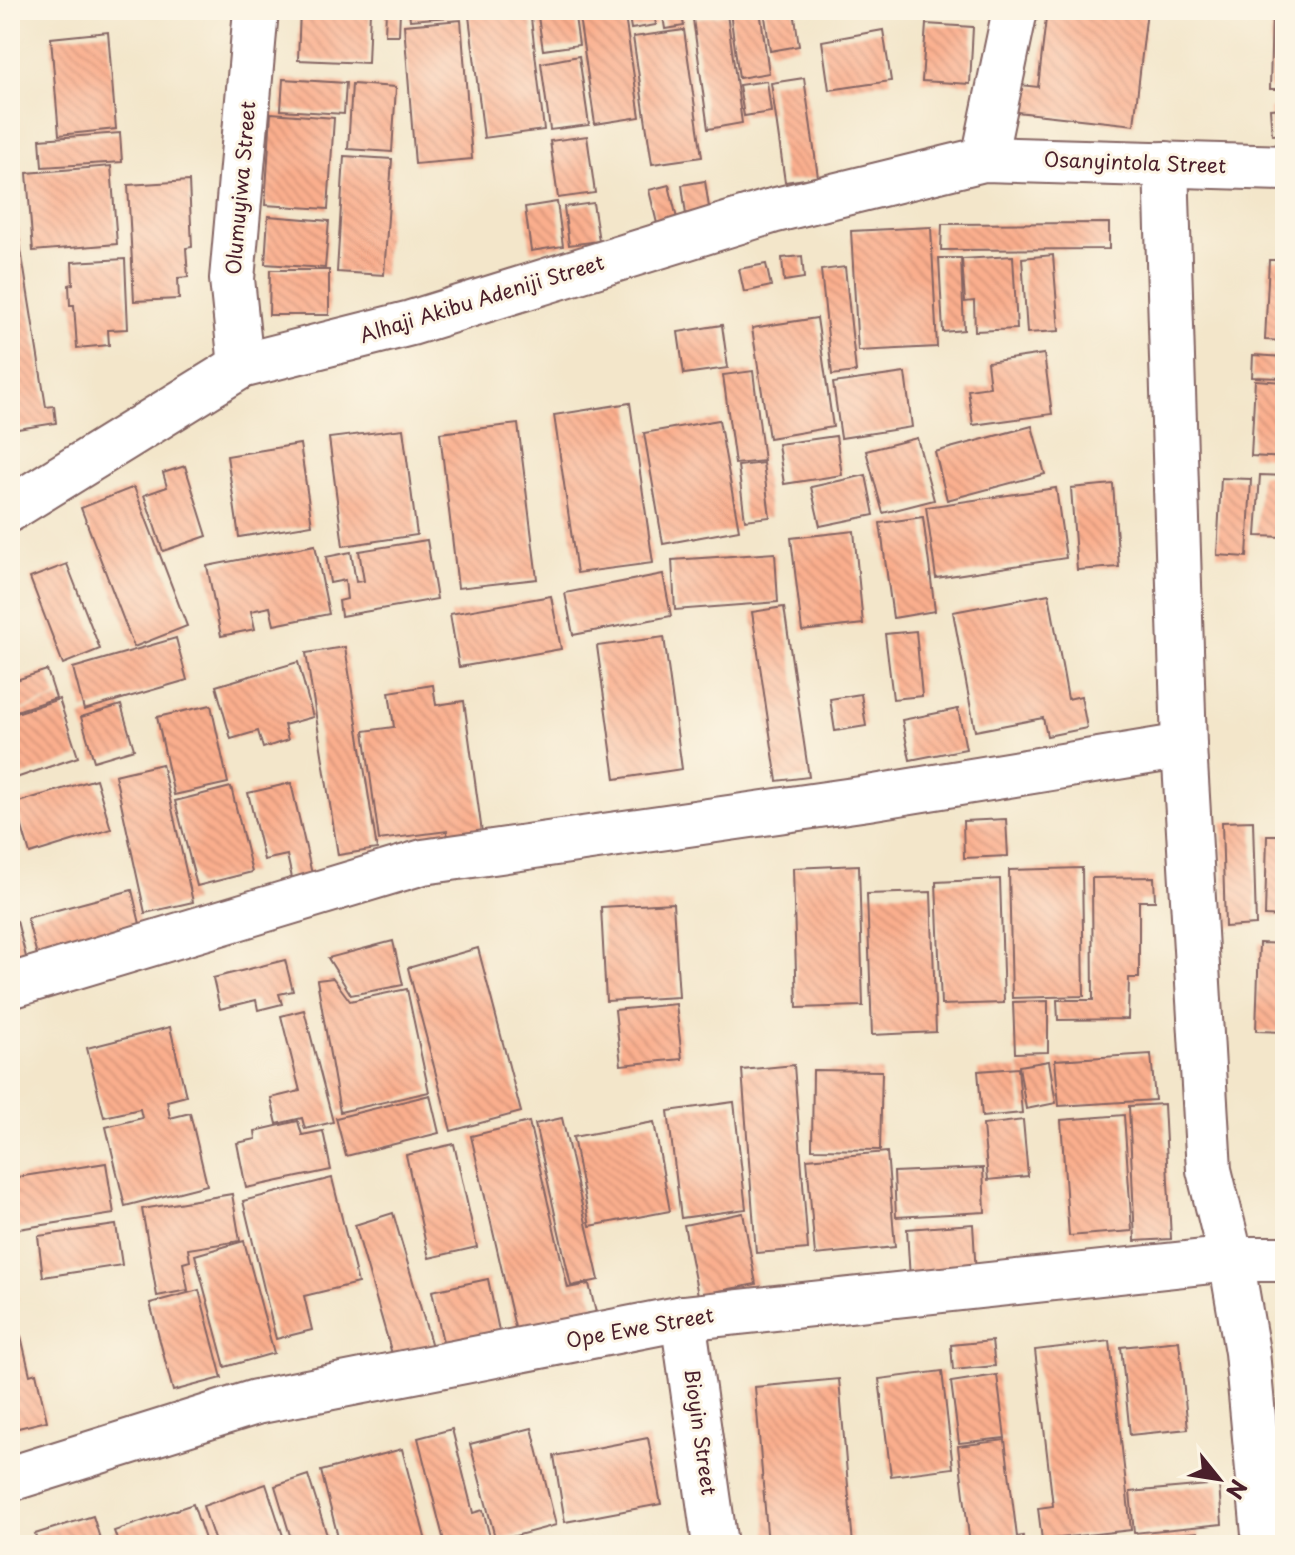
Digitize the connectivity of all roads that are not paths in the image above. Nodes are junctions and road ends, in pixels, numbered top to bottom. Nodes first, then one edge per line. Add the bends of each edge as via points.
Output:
1 (256, 10) edge
2 (1015, 10) edge
3 (984, 159) junction
4 (1166, 164) junction
5 (1285, 168) edge
6 (241, 366) junction
7 (10, 509) edge
8 (1184, 746) junction
9 (10, 986) edge
10 (1231, 1259) junction
11 (1285, 1259) edge
12 (683, 1318) junction
13 (10, 1479) edge
14 (715, 1545) edge
15 (1265, 1545) edge

1 - 6 street, Olumuyiwa Street via 232,279
2 - 3 street
3 - 4 street, Osanyintola Street
3 - 6 street, Alhaji Akibu Adeniji Street via 772,211 411,323
4 - 5 street, Osanyintola Street
4 - 8 street
6 - 7 street, Alhaji Akibu Adeniji Street
8 - 9 street via 423,862
8 - 10 street via 1209,1170
10 - 11 street, Ope Ewe Street
10 - 12 street, Ope Ewe Street
10 - 15 street via 1247,1352
12 - 13 street, Ope Ewe Street via 256,1402
12 - 14 street, Bioyin Street

